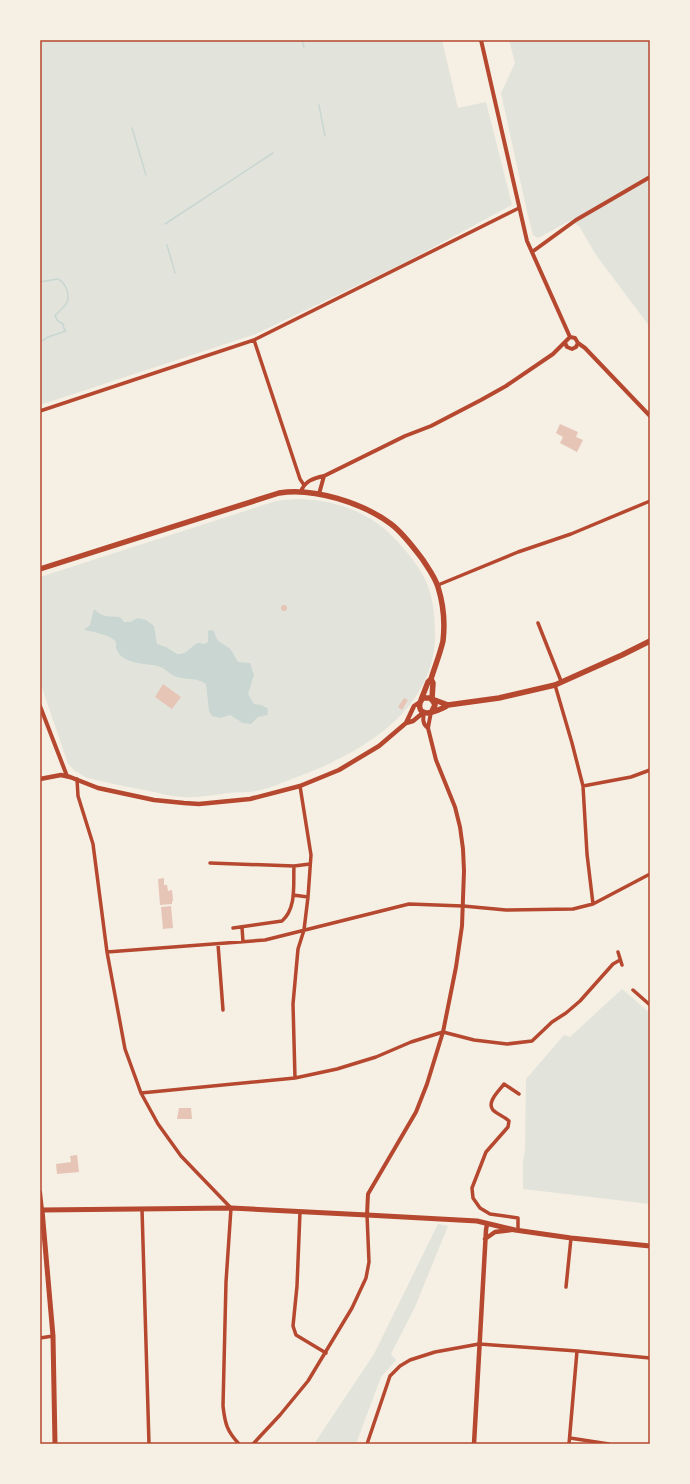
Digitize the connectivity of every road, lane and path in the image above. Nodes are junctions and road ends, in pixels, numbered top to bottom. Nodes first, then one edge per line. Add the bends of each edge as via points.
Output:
1 (481, 40) edge
2 (650, 177) edge
3 (519, 208) junction
4 (532, 252) junction
5 (570, 337) junction
6 (254, 340) junction
7 (565, 343) junction
8 (578, 343) junction
9 (40, 411) edge
10 (650, 416) edge
11 (324, 476) junction
12 (304, 485) junction
13 (301, 492) junction
14 (320, 494) junction
15 (650, 501) edge
16 (40, 569) edge
17 (438, 585) junction
18 (538, 623) dead end
19 (650, 641) edge
20 (431, 679) junction
21 (562, 681) junction
22 (555, 685) junction
23 (432, 699) junction
24 (421, 701) junction
25 (448, 705) junction
26 (40, 706) edge
27 (432, 711) junction
28 (424, 712) junction
29 (406, 723) junction
30 (428, 728) junction
31 (650, 770) edge
32 (67, 776) junction
33 (40, 779) edge
34 (77, 780) junction
35 (300, 786) junction
36 (583, 786) junction
37 (210, 863) dead end
38 (310, 864) junction
39 (294, 866) junction
40 (650, 874) edge
41 (293, 895) junction
42 (308, 897) junction
43 (593, 904) junction
44 (463, 906) junction
45 (242, 927) junction
46 (233, 928) dead end
47 (304, 930) junction
48 (243, 942) junction
49 (218, 944) junction
50 (107, 952) junction
51 (618, 952) dead end
52 (620, 960) junction
53 (622, 965) dead end
54 (633, 990) dead end
55 (650, 1005) edge
56 (223, 1010) dead end
57 (443, 1032) junction
58 (295, 1078) junction
59 (142, 1093) junction
60 (519, 1094) dead end
61 (40, 1192) edge
62 (231, 1208) junction
63 (142, 1209) junction
64 (41, 1210) edge
65 (300, 1212) junction
66 (367, 1215) junction
67 (487, 1224) junction
68 (517, 1230) junction
69 (571, 1238) junction
70 (485, 1239) junction
71 (650, 1246) edge
72 (566, 1287) dead end
73 (53, 1336) junction
74 (40, 1338) edge
75 (479, 1344) junction
76 (577, 1351) junction
77 (326, 1353) junction
78 (650, 1358) edge
79 (570, 1438) junction
80 (55, 1444) edge
81 (149, 1444) edge
82 (239, 1444) edge
83 (253, 1444) edge
84 (367, 1444) edge
85 (474, 1444) edge
86 (569, 1444) edge
87 (609, 1444) edge

1 - 3 street
2 - 4 street via 576,220
3 - 4 street
3 - 6 street
4 - 5 street
5 - 7 street
5 - 8 street via 576,338
6 - 9 street
6 - 12 street
7 - 8 street via 572,349
7 - 11 street via 527,372 481,400 432,426 405,436
8 - 10 street
11 - 12 street
11 - 14 street
12 - 13 street
13 - 14 highway
13 - 16 highway via 272,495
14 - 17 highway via 343,500 391,524 420,557
15 - 17 street
17 - 20 highway via 442,606 443,640
18 - 21 street
19 - 21 highway
20 - 23 highway
20 - 24 highway
21 - 22 highway
22 - 25 highway via 499,698
22 - 36 street
23 - 24 highway via 427,697
23 - 25 highway
23 - 27 highway via 435,705
24 - 28 highway via 419,707
24 - 29 main road via 414,706
25 - 27 highway
26 - 32 street
27 - 28 highway
27 - 30 street
28 - 29 main road
28 - 30 street via 423,720
29 - 35 main road via 379,746 339,770
30 - 44 street via 436,760 460,827 463,849
31 - 36 street via 631,777
32 - 33 main road
32 - 34 main road
34 - 35 main road via 98,788 154,800 199,804 250,799
34 - 50 street via 78,796 93,844
35 - 38 street via 311,855
36 - 43 street
37 - 39 street
38 - 39 street
38 - 42 street
39 - 41 street
40 - 43 street
41 - 42 street
41 - 45 street via 290,909 282,921
42 - 47 street
43 - 44 street via 553,910 506,910
44 - 47 street via 410,904
44 - 57 street via 456,967
45 - 46 street
45 - 48 street
47 - 48 street via 265,940
47 - 58 street via 298,949 294,1004
48 - 49 street
49 - 50 street
49 - 56 street
50 - 59 street via 125,1049
51 - 52 street
52 - 53 street
52 - 57 street via 613,964 580,1001 532,1041 507,1044 474,1040
54 - 55 street
57 - 58 street via 337,1070
57 - 66 street via 416,1112 368,1194
58 - 59 street
59 - 62 street via 158,1124 181,1156
60 - 68 street via 504,1084 492,1101 493,1110 509,1121 508,1127 486,1152 472,1188 473,1198 480,1208 490,1214 518,1218
61 - 64 street
62 - 63 main road
62 - 65 main road
62 - 82 street via 226,1282 223,1406 227,1428
63 - 64 main road
63 - 81 street
64 - 73 main road
65 - 66 main road
65 - 77 street via 297,1286 292,1326 296,1335
66 - 67 main road via 477,1221
66 - 77 street via 369,1262 366,1278
67 - 68 main road
67 - 70 main road
68 - 69 main road
68 - 70 main road via 495,1232
69 - 71 main road
69 - 72 street
70 - 75 main road
73 - 74 street
73 - 80 main road
75 - 76 street
75 - 84 street via 435,1352 400,1366 390,1376
75 - 85 main road
76 - 78 street
76 - 79 street
77 - 83 street via 308,1381
79 - 86 street
79 - 87 street

